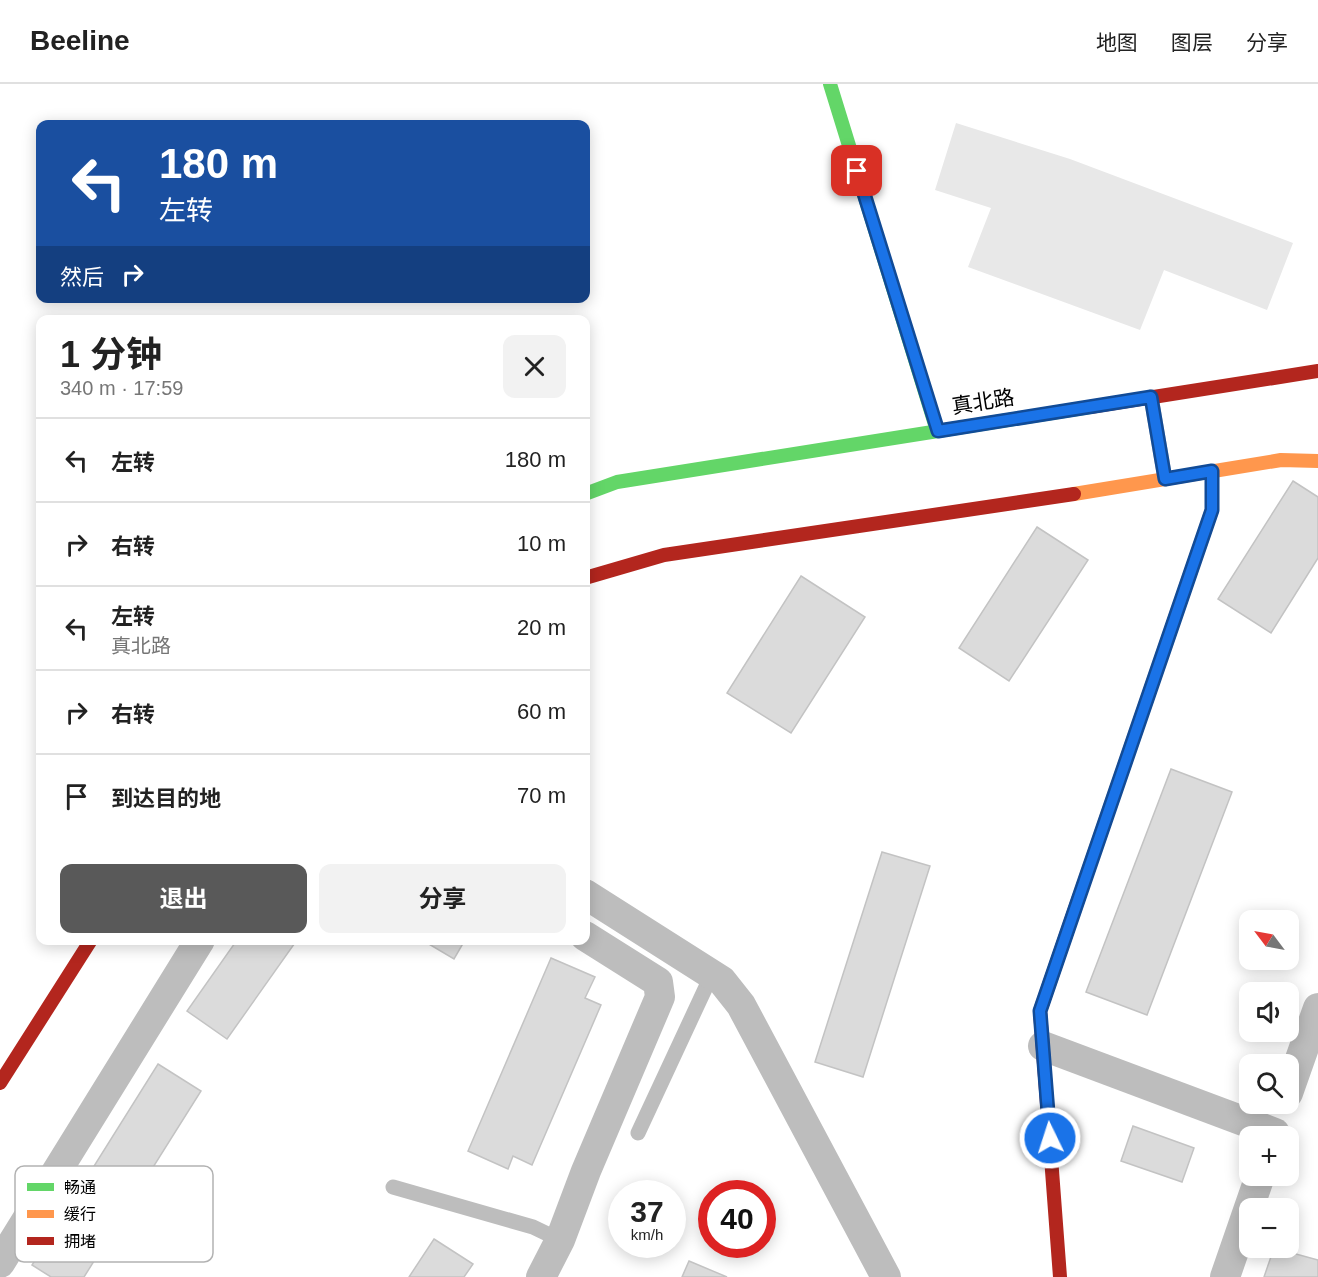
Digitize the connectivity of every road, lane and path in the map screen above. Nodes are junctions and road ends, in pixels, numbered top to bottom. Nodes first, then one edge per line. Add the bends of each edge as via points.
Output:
1 (830, 84) edge
2 (1318, 370) edge
3 (1151, 397) junction
4 (938, 431) junction
5 (1318, 460) edge
6 (1212, 471) junction
7 (1165, 479) junction
8 (590, 492) edge
9 (590, 576) edge
10 (590, 897) edge
11 (590, 939) edge
12 (89, 945) edge
13 (197, 945) edge
14 (712, 974) junction
15 (1318, 1008) edge
16 (1043, 1046) junction
17 (1299, 1062) edge
18 (0, 1083) edge
19 (1251, 1126) edge
20 (638, 1133) dead end
21 (60, 1166) edge
22 (1257, 1186) edge
23 (393, 1187) dead end
24 (15, 1239) edge
25 (560, 1240) junction
26 (0, 1263) edge
27 (541, 1277) edge
28 (886, 1277) edge
29 (1060, 1277) edge
30 (1225, 1277) edge

1 - 4 street
2 - 3 street, 真北路
3 - 4 street, 真北路
3 - 7 lane
4 - 8 street, 真北路 via 616,482
5 - 6 street via 1281,460
6 - 7 street
6 - 16 street via 1212,510 1040,1011
7 - 9 street via 664,555
10 - 14 street
11 - 25 street via 658,982 660,997
12 - 18 street
13 - 21 street
14 - 20 lane
14 - 28 street via 741,1005
15 - 17 street
16 - 19 street
16 - 29 street
22 - 30 street
23 - 25 lane via 533,1227
24 - 26 street
25 - 27 street

